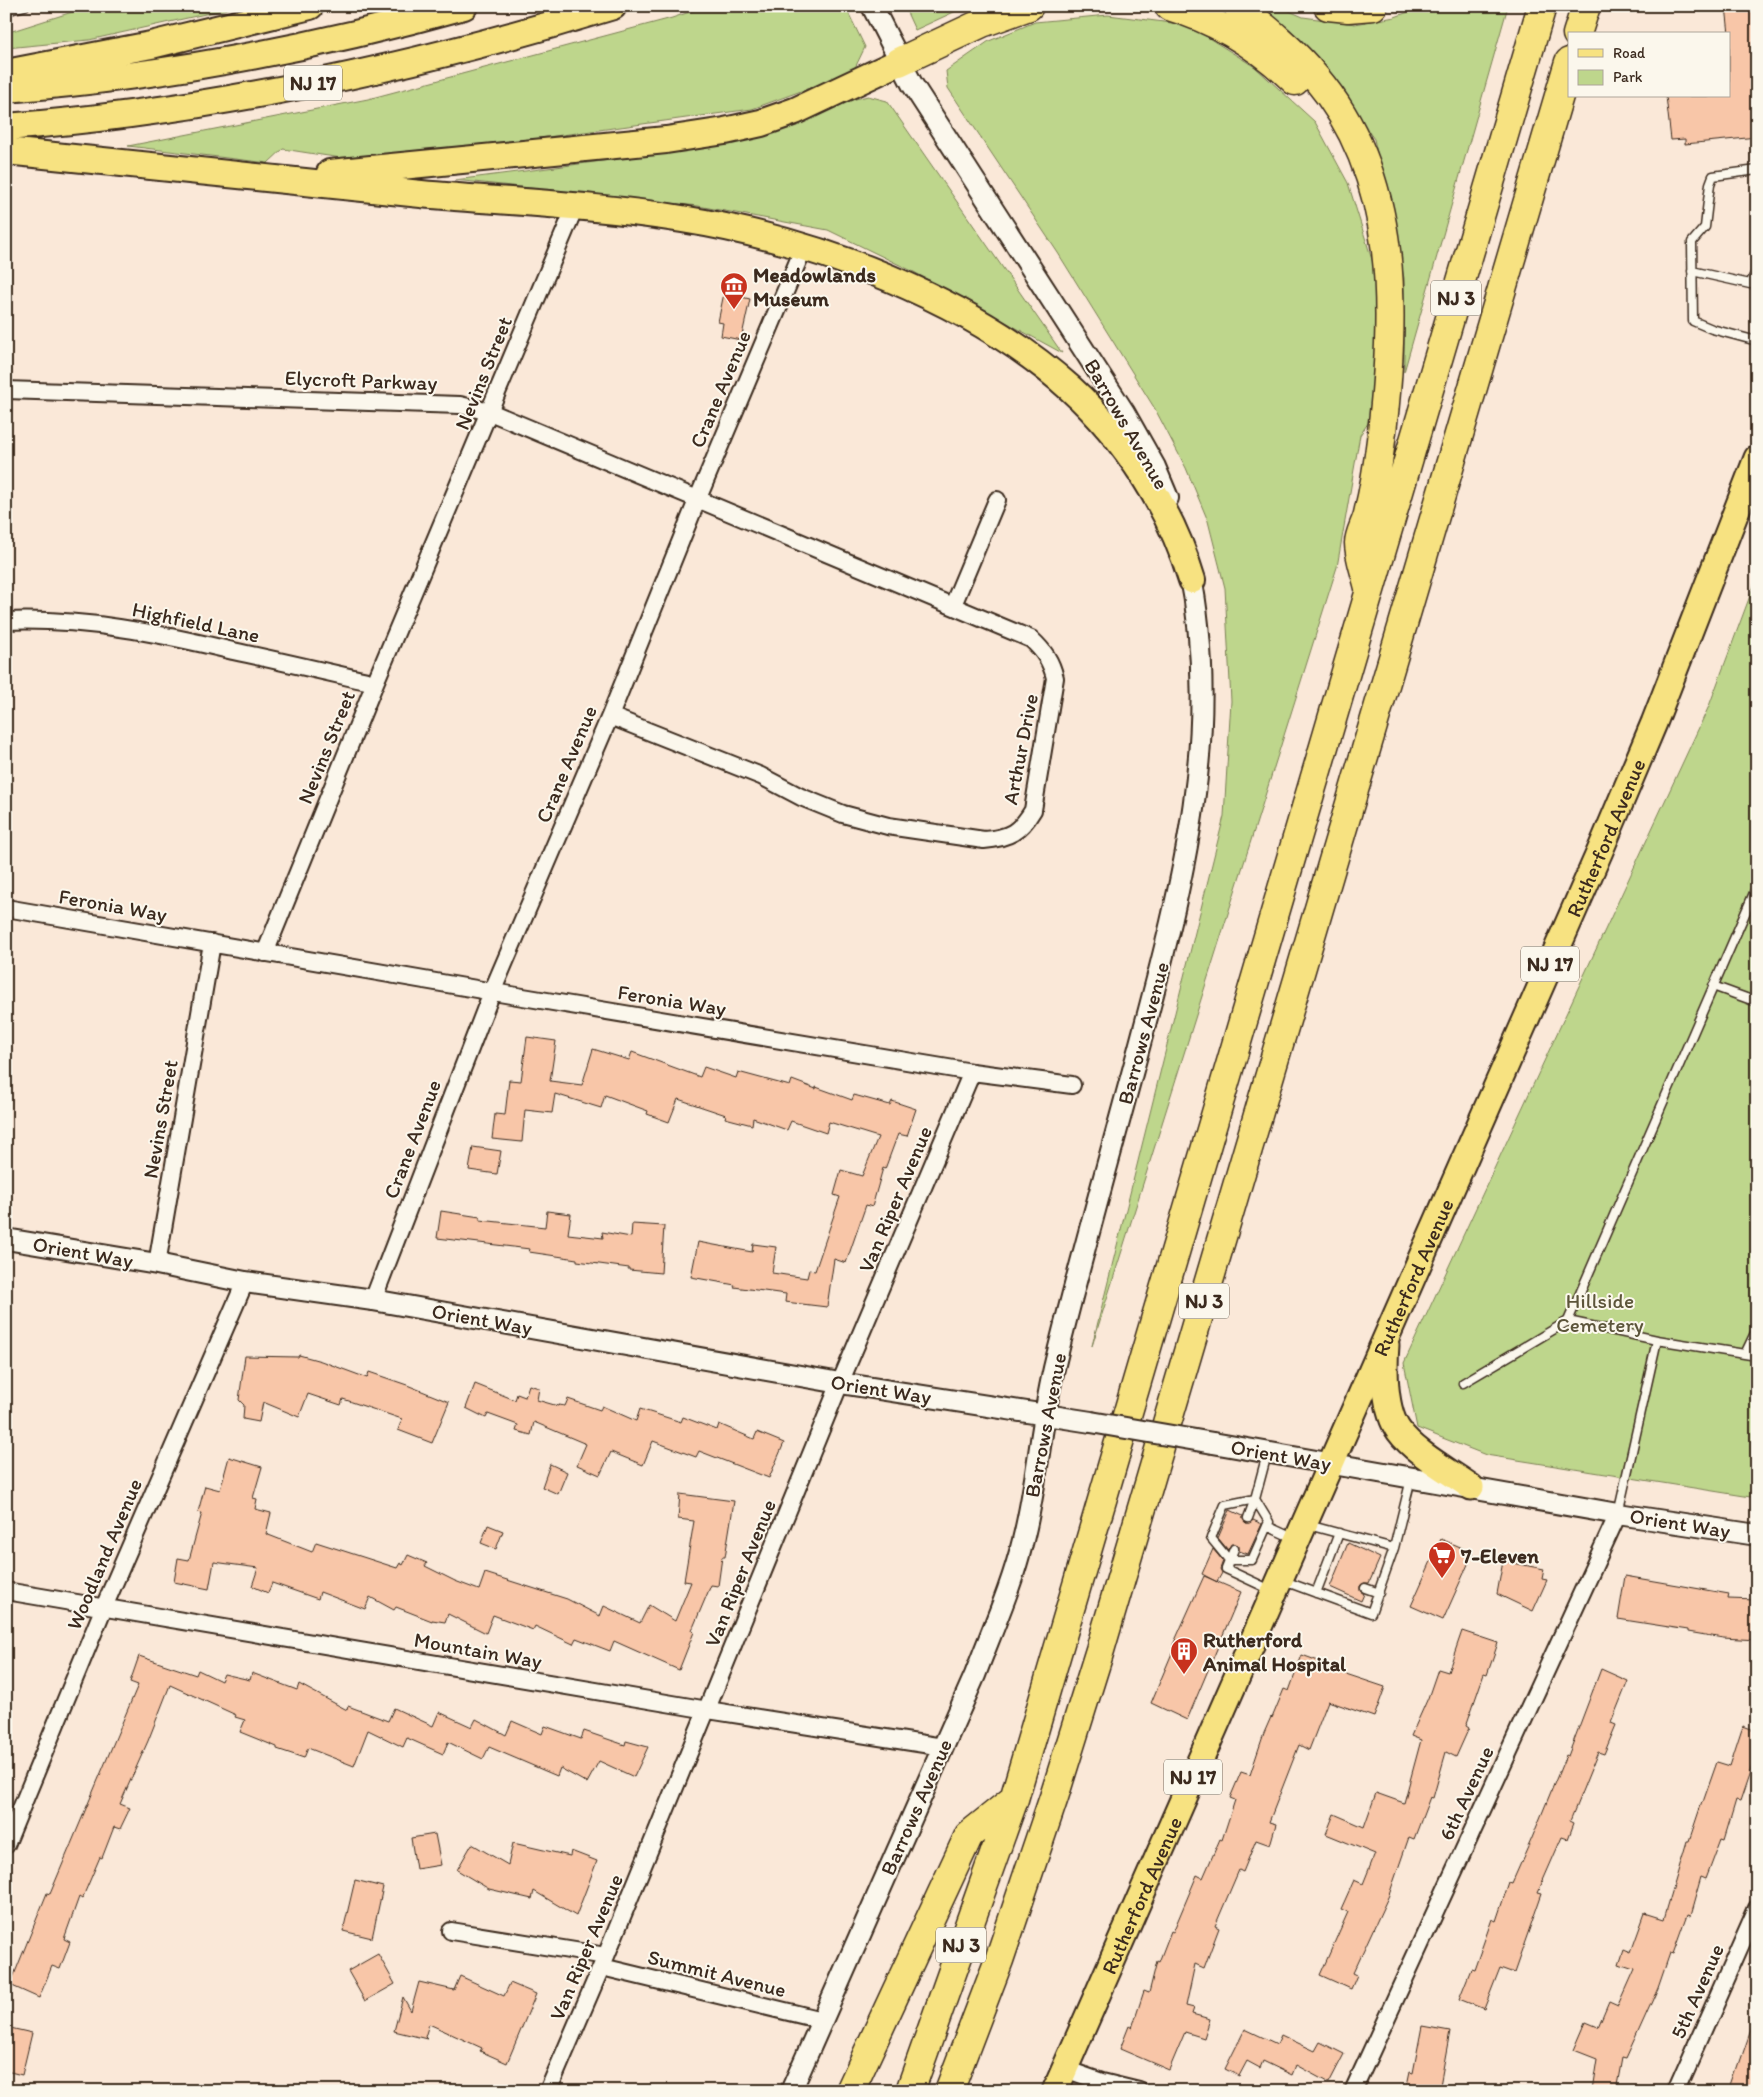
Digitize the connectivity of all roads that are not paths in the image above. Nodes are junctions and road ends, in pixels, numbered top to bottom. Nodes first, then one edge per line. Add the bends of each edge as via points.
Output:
1 (24, 6) edge
2 (310, 6) edge
3 (464, 6) edge
4 (613, 6) edge
5 (872, 6) edge
6 (1029, 6) edge
7 (1169, 6) edge
8 (1238, 6) edge
9 (1328, 6) edge
10 (1373, 6) edge
11 (1542, 6) edge
12 (1586, 6) edge
13 (6, 11) edge
14 (1579, 32) edge
15 (899, 62) junction
16 (1568, 65) edge
17 (6, 73) edge
18 (6, 90) edge
19 (6, 128) edge
20 (6, 151) edge
21 (1757, 170) edge
22 (252, 177) junction
23 (575, 207) junction
24 (804, 246) junction
25 (1386, 254) junction
26 (1757, 270) edge
27 (1692, 271) junction
28 (1757, 341) edge
29 (6, 390) edge
30 (490, 412) junction
31 (1757, 458) edge
32 (698, 498) junction
33 (998, 500) dead end
34 (1192, 580) junction
35 (1370, 590) junction
36 (953, 605) junction
37 (6, 622) edge
38 (375, 683) junction
39 (610, 716) junction
40 (1757, 886) edge
41 (6, 908) edge
42 (212, 943) junction
43 (265, 953) junction
44 (1713, 986) junction
45 (492, 992) junction
46 (1757, 1002) edge
47 (972, 1072) junction
48 (1072, 1085) dead end
49 (6, 1239) edge
50 (157, 1264) junction
51 (245, 1282) junction
52 (372, 1300) junction
53 (1568, 1321) junction
54 (1757, 1329) edge
55 (1387, 1334) junction
56 (1657, 1340) junction
57 (1745, 1354) junction
58 (1757, 1356) edge
59 (840, 1383) junction
60 (1463, 1383) dead end
61 (1046, 1414) junction
62 (1267, 1452) junction
63 (1330, 1464) junction
64 (1411, 1477) junction
65 (1471, 1487) junction
66 (1255, 1499) junction
67 (1618, 1514) junction
68 (1248, 1518) dead end
69 (1267, 1526) junction
70 (1300, 1532) junction
71 (1340, 1534) junction
72 (1757, 1535) edge
73 (1394, 1548) junction
74 (1234, 1549) dead end
75 (1333, 1551) junction
76 (1341, 1553) dead end
77 (1230, 1560) junction
78 (1378, 1564) dead end
79 (1387, 1567) junction
80 (1277, 1585) junction
81 (1365, 1588) dead end
82 (6, 1591) edge
83 (1316, 1593) junction
84 (1378, 1593) junction
85 (104, 1608) junction
86 (708, 1710) junction
87 (942, 1747) junction
88 (1014, 1799) junction
89 (6, 1845) edge
90 (1757, 1908) edge
91 (452, 1931) dead end
92 (604, 1961) junction
93 (822, 2020) junction
94 (1060, 2080) edge
95 (548, 2091) edge
96 (791, 2091) edge
97 (850, 2091) edge
98 (910, 2091) edge
99 (949, 2091) edge
100 (1140, 2091) edge
101 (1353, 2091) edge
102 (1676, 2091) edge

1 - 13 lane
2 - 17 highway via 142,47
3 - 18 highway, NJ 17 via 369,32 228,61 121,78
4 - 19 highway, NJ 17 via 419,59 276,90 134,114
5 - 15 street, Barrows Avenue
6 - 15 highway via 982,23
7 - 25 highway via 1209,20 1245,40 1306,91 1352,155 1369,194
8 - 25 highway via 1306,66 1340,113 1369,173
9 - 10 highway
11 - 35 highway, NJ 3
12 - 14 highway
15 - 22 highway via 778,117 716,133 348,171
15 - 34 street, Barrows Avenue via 1134,429 1173,509
16 - 99 highway, NJ 3 via 1100,1650 999,1960
20 - 22 highway
21 - 27 lane via 1718,174 1711,179 1705,227 1692,242
22 - 23 highway
23 - 24 highway via 682,219
23 - 30 street, Nevins Street
24 - 32 street, Crane Avenue
24 - 34 highway via 876,273 954,310 1016,347 1067,386 1100,420 1149,485 1175,532
25 - 35 highway via 1390,324 1386,393 1378,465 1359,543
26 - 27 lane via 1750,284
27 - 28 lane via 1693,321
29 - 30 street, Elycroft Parkway via 460,405
30 - 32 street, Elycroft Parkway
30 - 38 street, Nevins Street
31 - 55 main road, Rutherford Avenue / NJ 17 via 1604,843
32 - 36 street, Arthur Drive
32 - 39 street, Crane Avenue
33 - 36 street
34 - 61 street, Barrows Avenue via 1199,644 1201,726 1196,802 1167,945 1055,1363
35 - 88 highway, NJ 3
36 - 39 street, Arthur Drive via 1031,639 1044,651 1055,678 1033,810 1020,828 1000,839 984,840 888,826 843,814 801,798 762,776
37 - 38 street, Highfield Lane via 64,622 116,627
38 - 43 street, Nevins Street
39 - 45 street, Crane Avenue
40 - 44 lane
41 - 42 street, Feronia Way
42 - 43 street
42 - 50 street, Nevins Street
43 - 45 street, Feronia Way
44 - 46 lane
44 - 53 lane
45 - 47 street, Feronia Way
45 - 52 street, Crane Avenue
47 - 48 street, Feronia Way
47 - 59 street, Van Riper Avenue
49 - 50 street, Orient Way
50 - 51 street, Orient Way
51 - 52 street, Orient Way
51 - 85 street, Woodland Avenue
52 - 59 street, Orient Way
53 - 56 lane
53 - 60 lane
54 - 57 lane
55 - 63 main road, Rutherford Avenue / NJ 17
55 - 65 main road via 1386,1382 1397,1429 1413,1446
56 - 57 lane
56 - 67 lane
57 - 58 lane
59 - 61 street, Orient Way
59 - 86 street, Van Riper Avenue
61 - 62 street, Orient Way, bridge
61 - 87 street, Barrows Avenue via 1024,1540 975,1674
62 - 63 street, Orient Way
62 - 66 lane
63 - 64 street, Orient Way
63 - 70 main road, Rutherford Avenue / NJ 17
64 - 65 street, Orient Way
64 - 73 lane
65 - 67 street, Orient Way
66 - 68 lane
66 - 69 lane via 1269,1522
66 - 77 lane via 1225,1505 1211,1538
67 - 72 street, Orient Way
67 - 101 street, 6th Avenue
69 - 70 lane
69 - 77 lane via 1252,1560
70 - 71 lane
70 - 80 main road, Rutherford Avenue / NJ 17
71 - 73 lane
71 - 75 lane
73 - 79 lane
74 - 77 lane
75 - 76 lane
75 - 83 lane via 1328,1575
77 - 80 lane via 1226,1569
78 - 79 lane
79 - 84 lane
80 - 83 lane
80 - 94 main road, Rutherford Avenue / NJ 17
81 - 84 lane
82 - 85 street, Mountain Way
83 - 84 lane via 1371,1613
85 - 86 street, Mountain Way
85 - 89 street, Woodland Avenue
86 - 87 street, Mountain Way
86 - 92 street, Van Riper Avenue
87 - 93 street, Barrows Avenue
88 - 97 highway via 969,1834
88 - 98 highway, NJ 3
90 - 102 street, 5th Avenue
91 - 92 street, Summit Avenue
92 - 93 street, Summit Avenue
92 - 95 street, Van Riper Avenue
93 - 96 street, Barrows Avenue
94 - 100 street via 1102,2082

